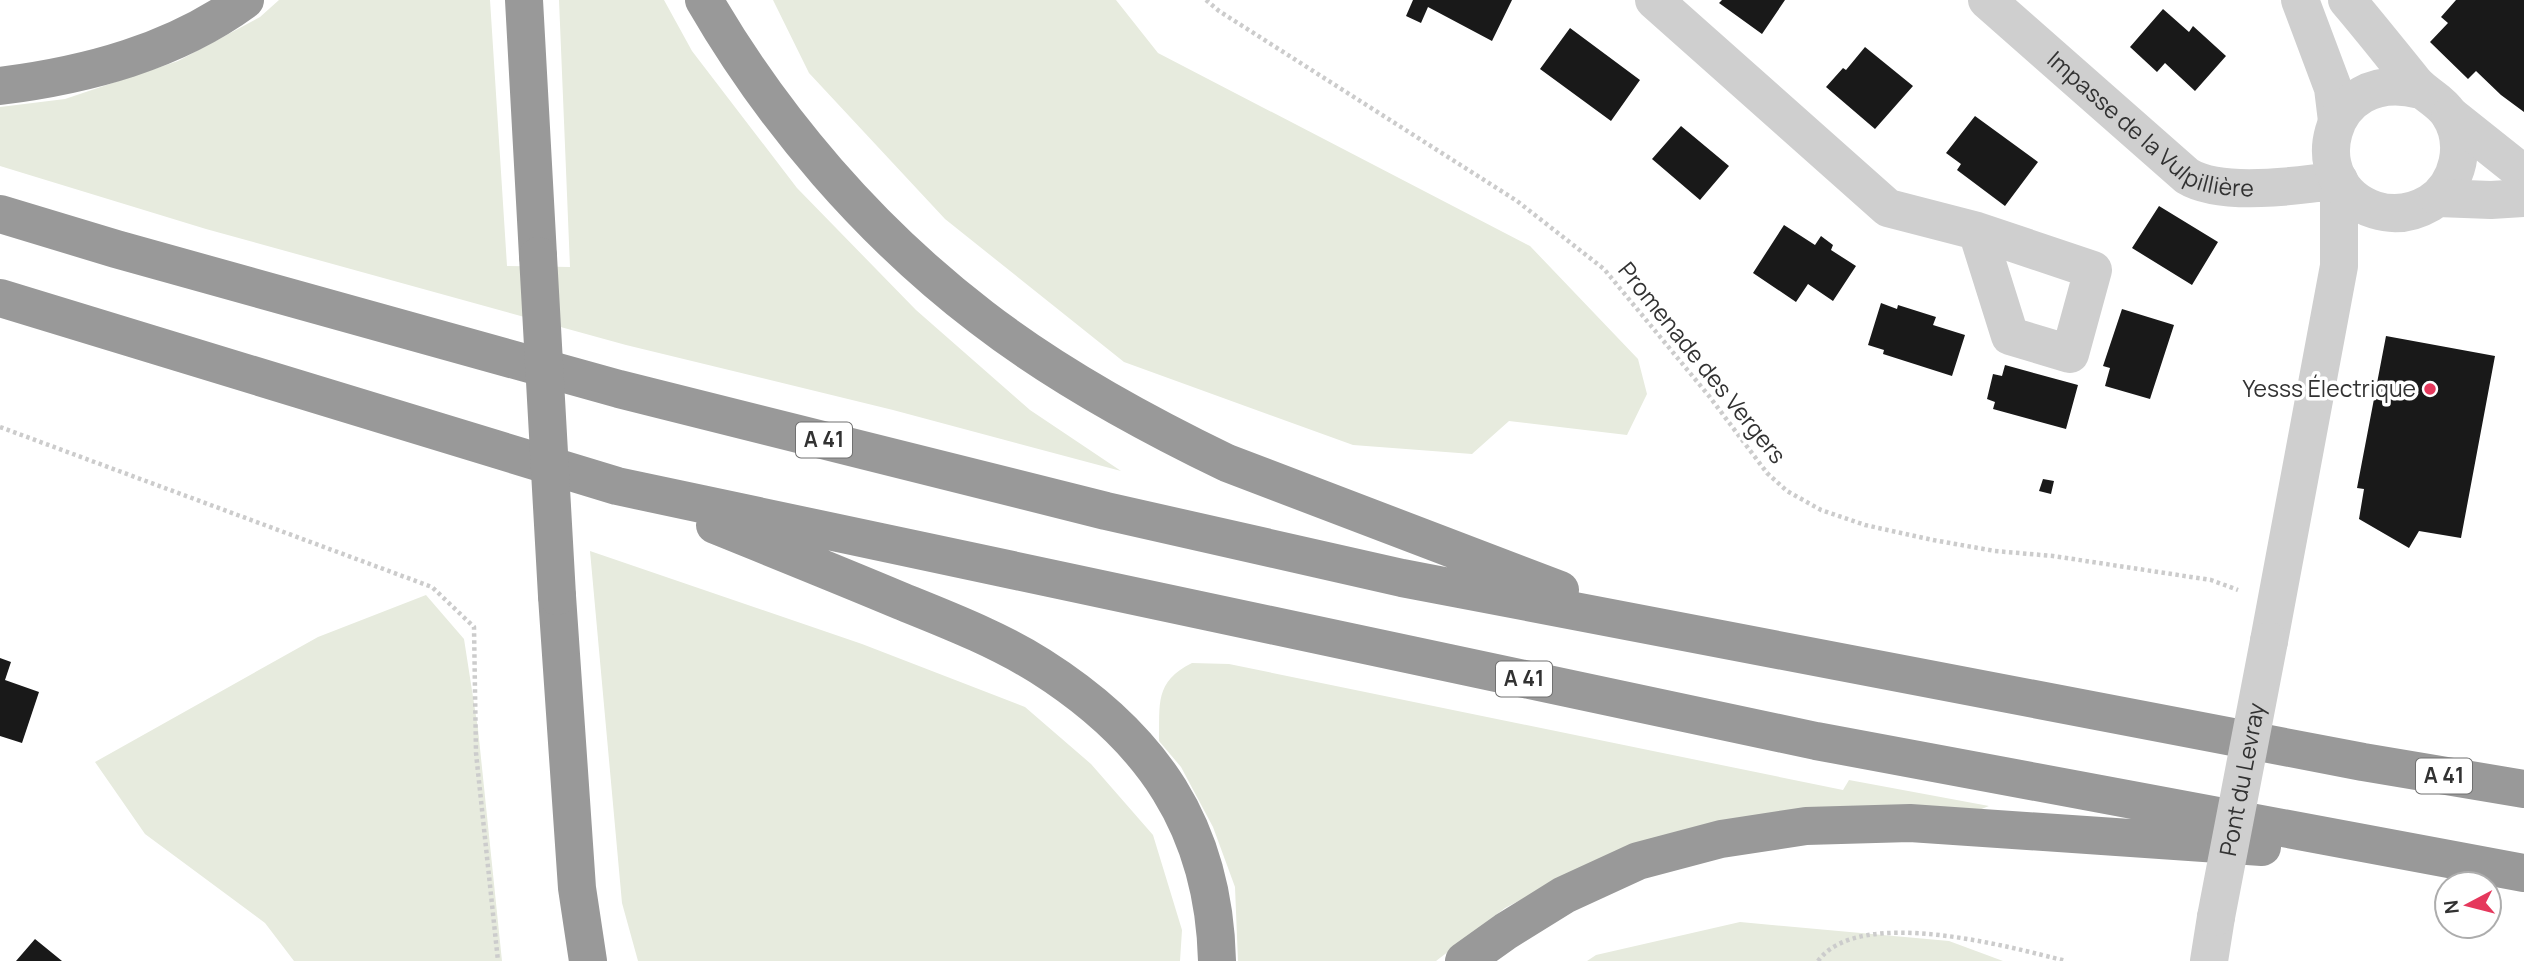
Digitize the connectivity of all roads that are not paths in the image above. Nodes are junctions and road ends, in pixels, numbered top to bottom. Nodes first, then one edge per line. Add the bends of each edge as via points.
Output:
1 (245, 0) edge
2 (524, 0) edge
3 (704, 0) edge
4 (1987, 0) edge
5 (2300, 0) edge
6 (2347, 0) edge
7 (1657, 1) edge
8 (0, 86) edge
9 (2420, 90) junction
10 (2449, 115) junction
11 (2337, 121) junction
12 (2524, 174) edge
13 (2339, 180) junction
14 (2438, 198) junction
15 (2524, 198) edge
16 (2384, 213) junction
17 (0, 214) edge
18 (1977, 231) dead end
19 (2339, 266) junction
20 (0, 298) edge
21 (617, 486) junction
22 (1657, 626) junction
23 (2524, 789) edge
24 (2435, 858) junction
25 (2524, 873) edge
26 (588, 961) edge
27 (1217, 961) edge
28 (1464, 961) edge
29 (2209, 961) edge

1 - 8 highway via 203,26 129,58
2 - 26 highway, bridge via 577,888
3 - 22 highway via 748,71 853,201 936,280 1036,356 1227,463
4 - 13 street, Impasse de la Vulpillière via 2197,182 2219,187
5 - 11 street via 2333,88
6 - 9 street
7 - 18 street via 1878,201 1898,211
9 - 10 street via 2437,100
9 - 11 street via 2402,85 2373,89 2348,105
10 - 12 street
10 - 14 street via 2459,136 2459,159 2452,180
11 - 13 street via 2331,143
13 - 16 street via 2350,196
13 - 19 street, Pont du Levray
14 - 15 street
14 - 16 street via 2404,213
16 - 19 street
17 - 22 highway, A 41 via 619,389 1052,497 1402,578
19 - 29 street, Pont du Levray, bridge
20 - 21 highway, A 41
21 - 24 highway, A 41 via 1816,741
21 - 27 highway via 954,623 1038,665 1085,698 1139,749 1182,812 1211,894
22 - 23 highway, A 41
24 - 25 highway, A 41
24 - 28 highway via 1910,823 1806,826 1721,839 1638,861 1563,895

